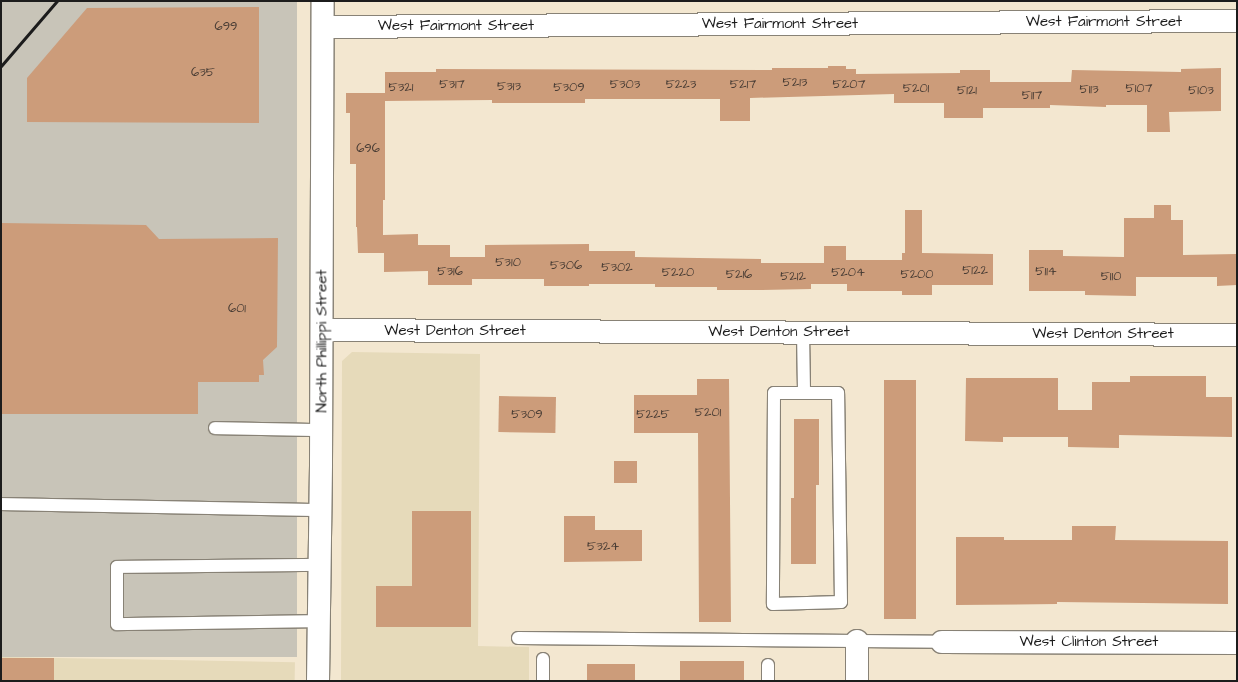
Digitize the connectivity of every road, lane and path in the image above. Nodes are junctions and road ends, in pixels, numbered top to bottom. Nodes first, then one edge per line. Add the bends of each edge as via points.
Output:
1 (323, 1) edge
2 (1237, 21) edge
3 (323, 27) junction
4 (322, 330) junction
5 (803, 332) junction
6 (1237, 335) edge
7 (804, 393) junction
8 (215, 428) dead end
9 (322, 430) junction
10 (1, 504) edge
11 (321, 510) junction
12 (320, 564) junction
13 (319, 621) junction
14 (518, 638) dead end
15 (857, 641) junction
16 (942, 642) joint
17 (1237, 643) edge
18 (543, 659) dead end
19 (768, 665) dead end
20 (318, 681) edge
21 (543, 681) edge
22 (768, 681) edge
23 (857, 681) edge

1 - 3 street, North Phillippi Street
2 - 3 street, West Fairmont Street
3 - 4 street, North Phillippi Street
4 - 5 street, West Denton Street
4 - 9 street, North Phillippi Street
5 - 6 street, West Denton Street
5 - 7 lane
7 - 7 lane via 774,393 773,604 841,602 838,393
8 - 9 lane
9 - 11 street, North Phillippi Street
10 - 11 lane
11 - 12 street, North Phillippi Street
12 - 13 street, North Phillippi Street
12 - 13 lane via 117,567 117,624
13 - 20 street, North Phillippi Street
14 - 15 lane
15 - 16 lane
15 - 23 street
16 - 17 street, West Clinton Street
18 - 21 lane
19 - 22 lane

